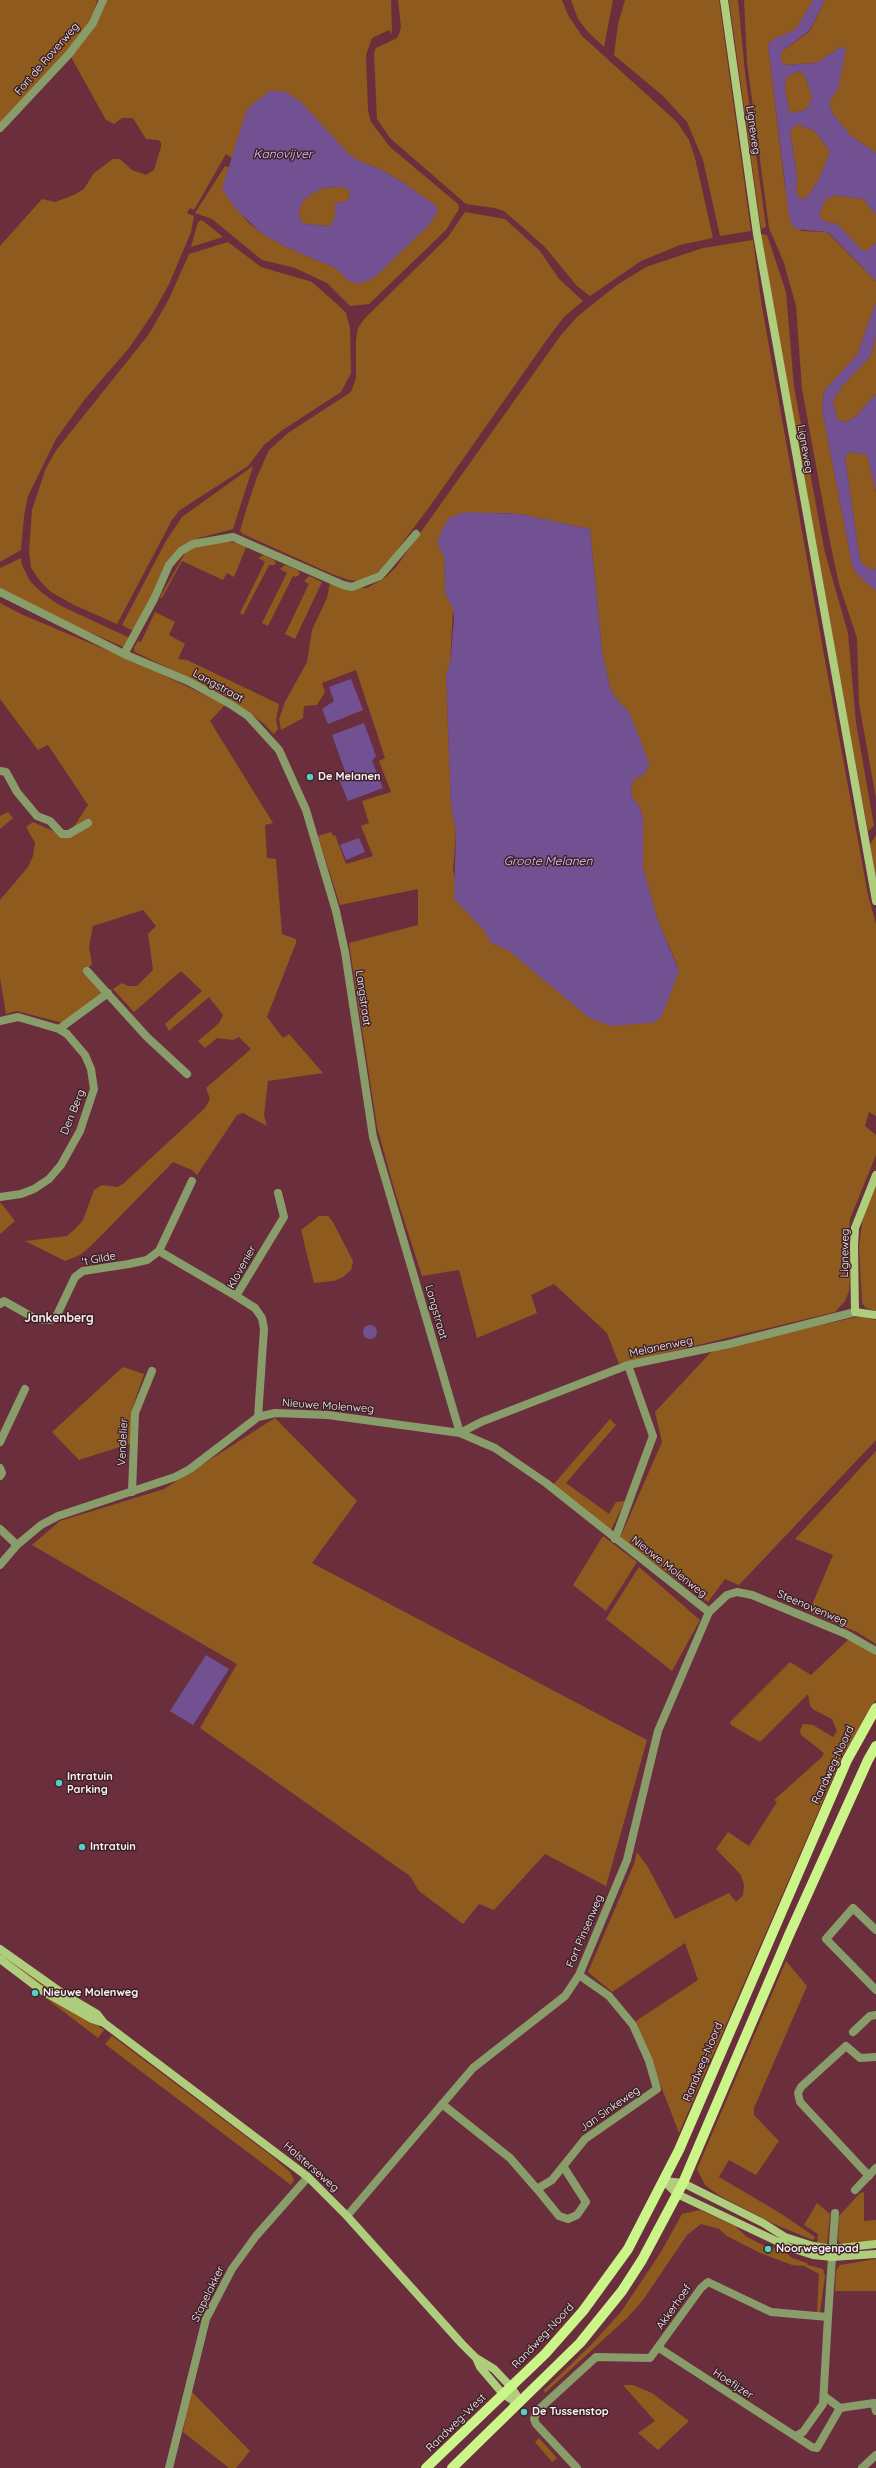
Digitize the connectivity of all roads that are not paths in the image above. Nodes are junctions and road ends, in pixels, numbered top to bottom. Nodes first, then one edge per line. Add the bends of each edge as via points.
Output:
1 (103, 0) edge
2 (724, 0) edge
3 (0, 128) edge
4 (416, 534) dead end
5 (0, 592) edge
6 (124, 654) junction
7 (0, 771) edge
8 (88, 823) dead end
9 (876, 900) edge
10 (86, 971) dead end
11 (108, 993) junction
12 (0, 1021) edge
13 (59, 1029) junction
14 (187, 1074) dead end
15 (876, 1174) edge
16 (192, 1181) dead end
17 (278, 1194) dead end
18 (0, 1197) edge
19 (159, 1251) junction
20 (236, 1296) junction
21 (0, 1304) edge
22 (855, 1312) junction
23 (876, 1315) edge
24 (628, 1365) junction
25 (152, 1371) dead end
26 (25, 1389) dead end
27 (258, 1418) junction
28 (460, 1433) junction
29 (0, 1442) edge
30 (0, 1468) edge
31 (0, 1476) edge
32 (132, 1492) junction
33 (0, 1529) edge
34 (615, 1539) junction
35 (17, 1545) junction
36 (0, 1565) edge
37 (738, 1592) joint
38 (709, 1612) junction
39 (876, 1650) edge
40 (876, 1708) edge
41 (876, 1746) edge
42 (876, 1930) edge
43 (0, 1949) edge
44 (0, 1959) edge
45 (579, 1975) junction
46 (876, 1990) edge
47 (876, 2016) edge
48 (104, 2023) junction
49 (853, 2032) dead end
50 (876, 2057) edge
51 (442, 2104) junction
52 (563, 2166) junction
53 (876, 2168) edge
54 (869, 2176) junction
55 (308, 2177) junction
56 (664, 2182) junction
57 (683, 2183) junction
58 (537, 2189) junction
59 (855, 2190) dead end
60 (678, 2194) junction
61 (834, 2214) dead end
62 (347, 2216) junction
63 (876, 2244) edge
64 (832, 2253) junction
65 (876, 2254) edge
66 (828, 2317) junction
67 (659, 2348) junction
68 (476, 2358) junction
69 (511, 2387) junction
70 (503, 2394) junction
71 (528, 2396) junction
72 (824, 2396) junction
73 (516, 2400) junction
74 (840, 2408) junction
75 (876, 2411) edge
76 (507, 2416) junction
77 (796, 2436) junction
78 (876, 2455) edge
79 (169, 2468) edge
80 (426, 2468) edge
81 (452, 2468) edge
82 (577, 2468) edge
83 (862, 2468) edge

1 - 3 street, Fort de Roverweg via 93,23 69,54
2 - 9 street, Ligneweg via 757,234
4 - 6 street via 380,576 352,587 233,537 193,544 181,551 169,565
5 - 6 street, Langstraat
6 - 28 street, Langstraat via 188,681 248,716 279,750 299,792 336,911 345,952 373,1137
7 - 8 street via 6,772 17,792 37,816 50,821 62,834 69,834
10 - 11 street
11 - 13 street
11 - 14 street via 147,1037
12 - 13 street, Den Berg via 18,1017
13 - 18 street, Den Berg via 67,1034 85,1055 91,1069 94,1089 90,1103 80,1131 49,1179 21,1194
15 - 22 street, Ligneweg via 855,1228
16 - 19 street
17 - 20 street, Klovenier via 284,1217
19 - 20 street
19 - 21 street, 't Gilde via 147,1260 83,1271 75,1277 56,1317 51,1320 36,1319 4,1301
20 - 27 street, Klovenier via 255,1308 262,1318 264,1329
22 - 23 street, Melanenweg
22 - 24 street, Melanenweg via 729,1344
24 - 28 street, Melanenweg via 481,1422
24 - 34 street, Nieuwe Molenweg via 653,1436
25 - 32 street, Vendelier via 135,1413
26 - 29 street
27 - 28 street, Nieuwe Molenweg via 275,1412 328,1415
27 - 32 street, Nieuwe Molenweg via 190,1469
28 - 34 street, Nieuwe Molenweg via 495,1448 520,1463
30 - 31 street
32 - 35 street, Nieuwe Molenweg via 58,1516 41,1525
33 - 35 street
34 - 38 street, Nieuwe Molenweg
35 - 36 street, Nieuwe Molenweg
37 - 38 street, Fort Pinsenweg via 727,1595
37 - 39 street, Steenovenweg via 752,1595 846,1634
38 - 45 street, Fort Pinsenweg via 658,1731 627,1860
40 - 56 main road, Randweg-Noord via 847,1760
41 - 57 main road via 789,1935
42 - 46 street via 853,1908 826,1939
43 - 48 street, Halsterseweg via 65,1996 97,2014
44 - 48 street, Halsterseweg via 41,1990 92,2019
45 - 51 street, Fort Pinsenweg via 565,1996 473,2068
45 - 52 street, Jan Sinkeweg via 609,1996 633,2025 649,2060 657,2089 585,2139
47 - 49 street via 870,2016
48 - 55 street, Halsterseweg
50 - 54 street via 860,2058 846,2046 801,2087 798,2093 800,2102
51 - 58 street via 510,2158
51 - 62 street, Fort Pinsenweg
52 - 58 street, Jan Sinkeweg via 552,2180
52 - 58 street via 586,2202 577,2215 568,2220 559,2216
53 - 54 street
54 - 59 street
55 - 62 street, Halsterseweg
55 - 79 street, Stapelakker via 256,2236 232,2269 206,2319
56 - 57 street
56 - 60 street
56 - 69 main road, Randweg-Noord via 618,2264 583,2311
57 - 60 main road
57 - 64 street via 763,2223 785,2238
60 - 64 street via 791,2248 813,2255
60 - 71 main road via 622,2291 580,2343
61 - 64 street
62 - 68 street, Halsterseweg
63 - 64 street
64 - 65 street
64 - 66 street
66 - 67 street, Akkerhoef via 771,2312 708,2282 700,2288
66 - 72 street
67 - 77 street, Hoefijzer
67 - 82 street, Akkerhoef via 650,2358 596,2357 541,2406 534,2419 536,2424
68 - 69 street, Halsterseweg via 494,2369
68 - 70 street, Halsterseweg via 480,2367
69 - 70 main road, Randweg-Noord
69 - 73 street, Halsterseweg via 517,2396
70 - 73 street, Halsterseweg
70 - 80 main road, Randweg-West
71 - 73 street
71 - 76 main road
72 - 74 street
72 - 77 street via 823,2404 803,2432
73 - 76 street
74 - 75 street via 874,2403
74 - 77 street, Hoefijzer via 817,2448
76 - 81 main road
78 - 83 street

